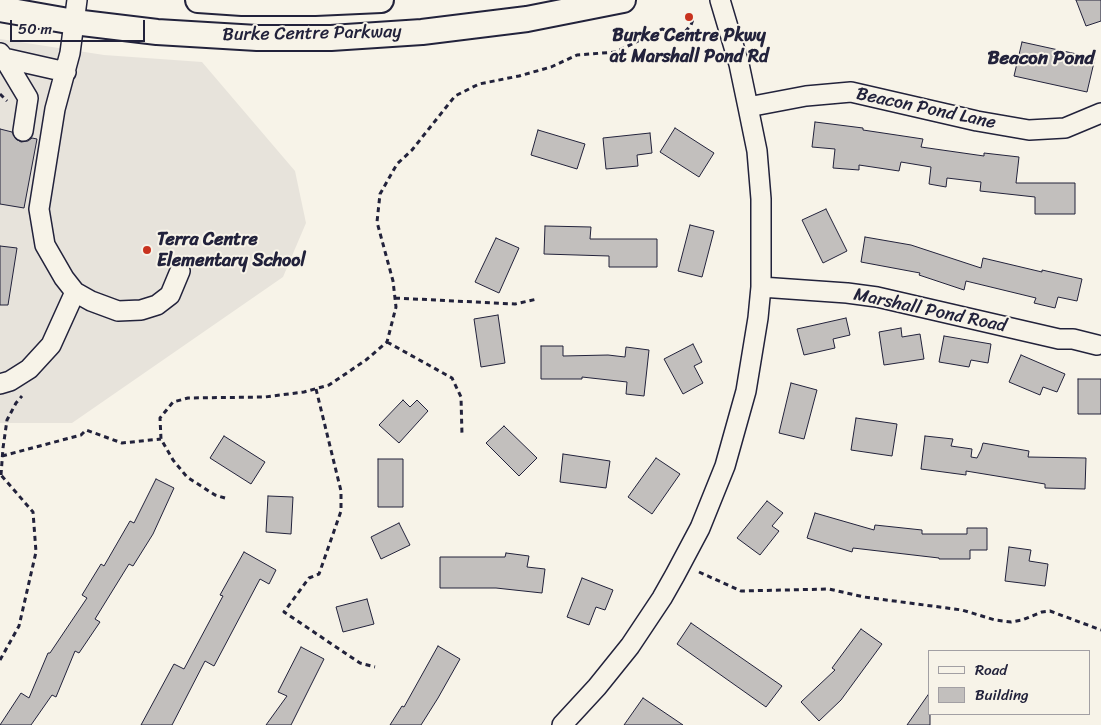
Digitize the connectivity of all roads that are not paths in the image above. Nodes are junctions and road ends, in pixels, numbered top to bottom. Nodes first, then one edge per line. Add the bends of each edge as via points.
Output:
1 (198, 0) edge
2 (381, 0) edge
3 (623, 0) edge
4 (720, 0) edge
5 (0, 9) edge
6 (75, 11) edge
7 (2, 56) edge
8 (66, 72) junction
9 (748, 107) junction
10 (1101, 113) edge
11 (23, 131) dead end
12 (180, 271) dead end
13 (761, 287) junction
14 (75, 292) junction
15 (1096, 345) dead end
16 (0, 384) edge
17 (562, 725) edge

1 - 2 main road, Burke Centre Parkway via 315,3
3 - 6 main road, Burke Centre Parkway via 517,20 422,32 331,38 166,33
4 - 9 street
5 - 6 main road, Burke Centre Parkway
6 - 8 street
7 - 8 street
7 - 11 street via 28,98
8 - 14 street via 55,109 39,209 45,245
9 - 10 street, Beacon Pond Lane via 806,96 851,92 1028,130 1065,128
9 - 13 street via 757,151 761,199
12 - 14 street via 170,295 156,306 141,310 118,311
13 - 15 street, Marshall Pond Road via 877,297
13 - 17 street via 746,391 725,466 700,528 662,598 630,646
14 - 16 street via 51,344 29,369

